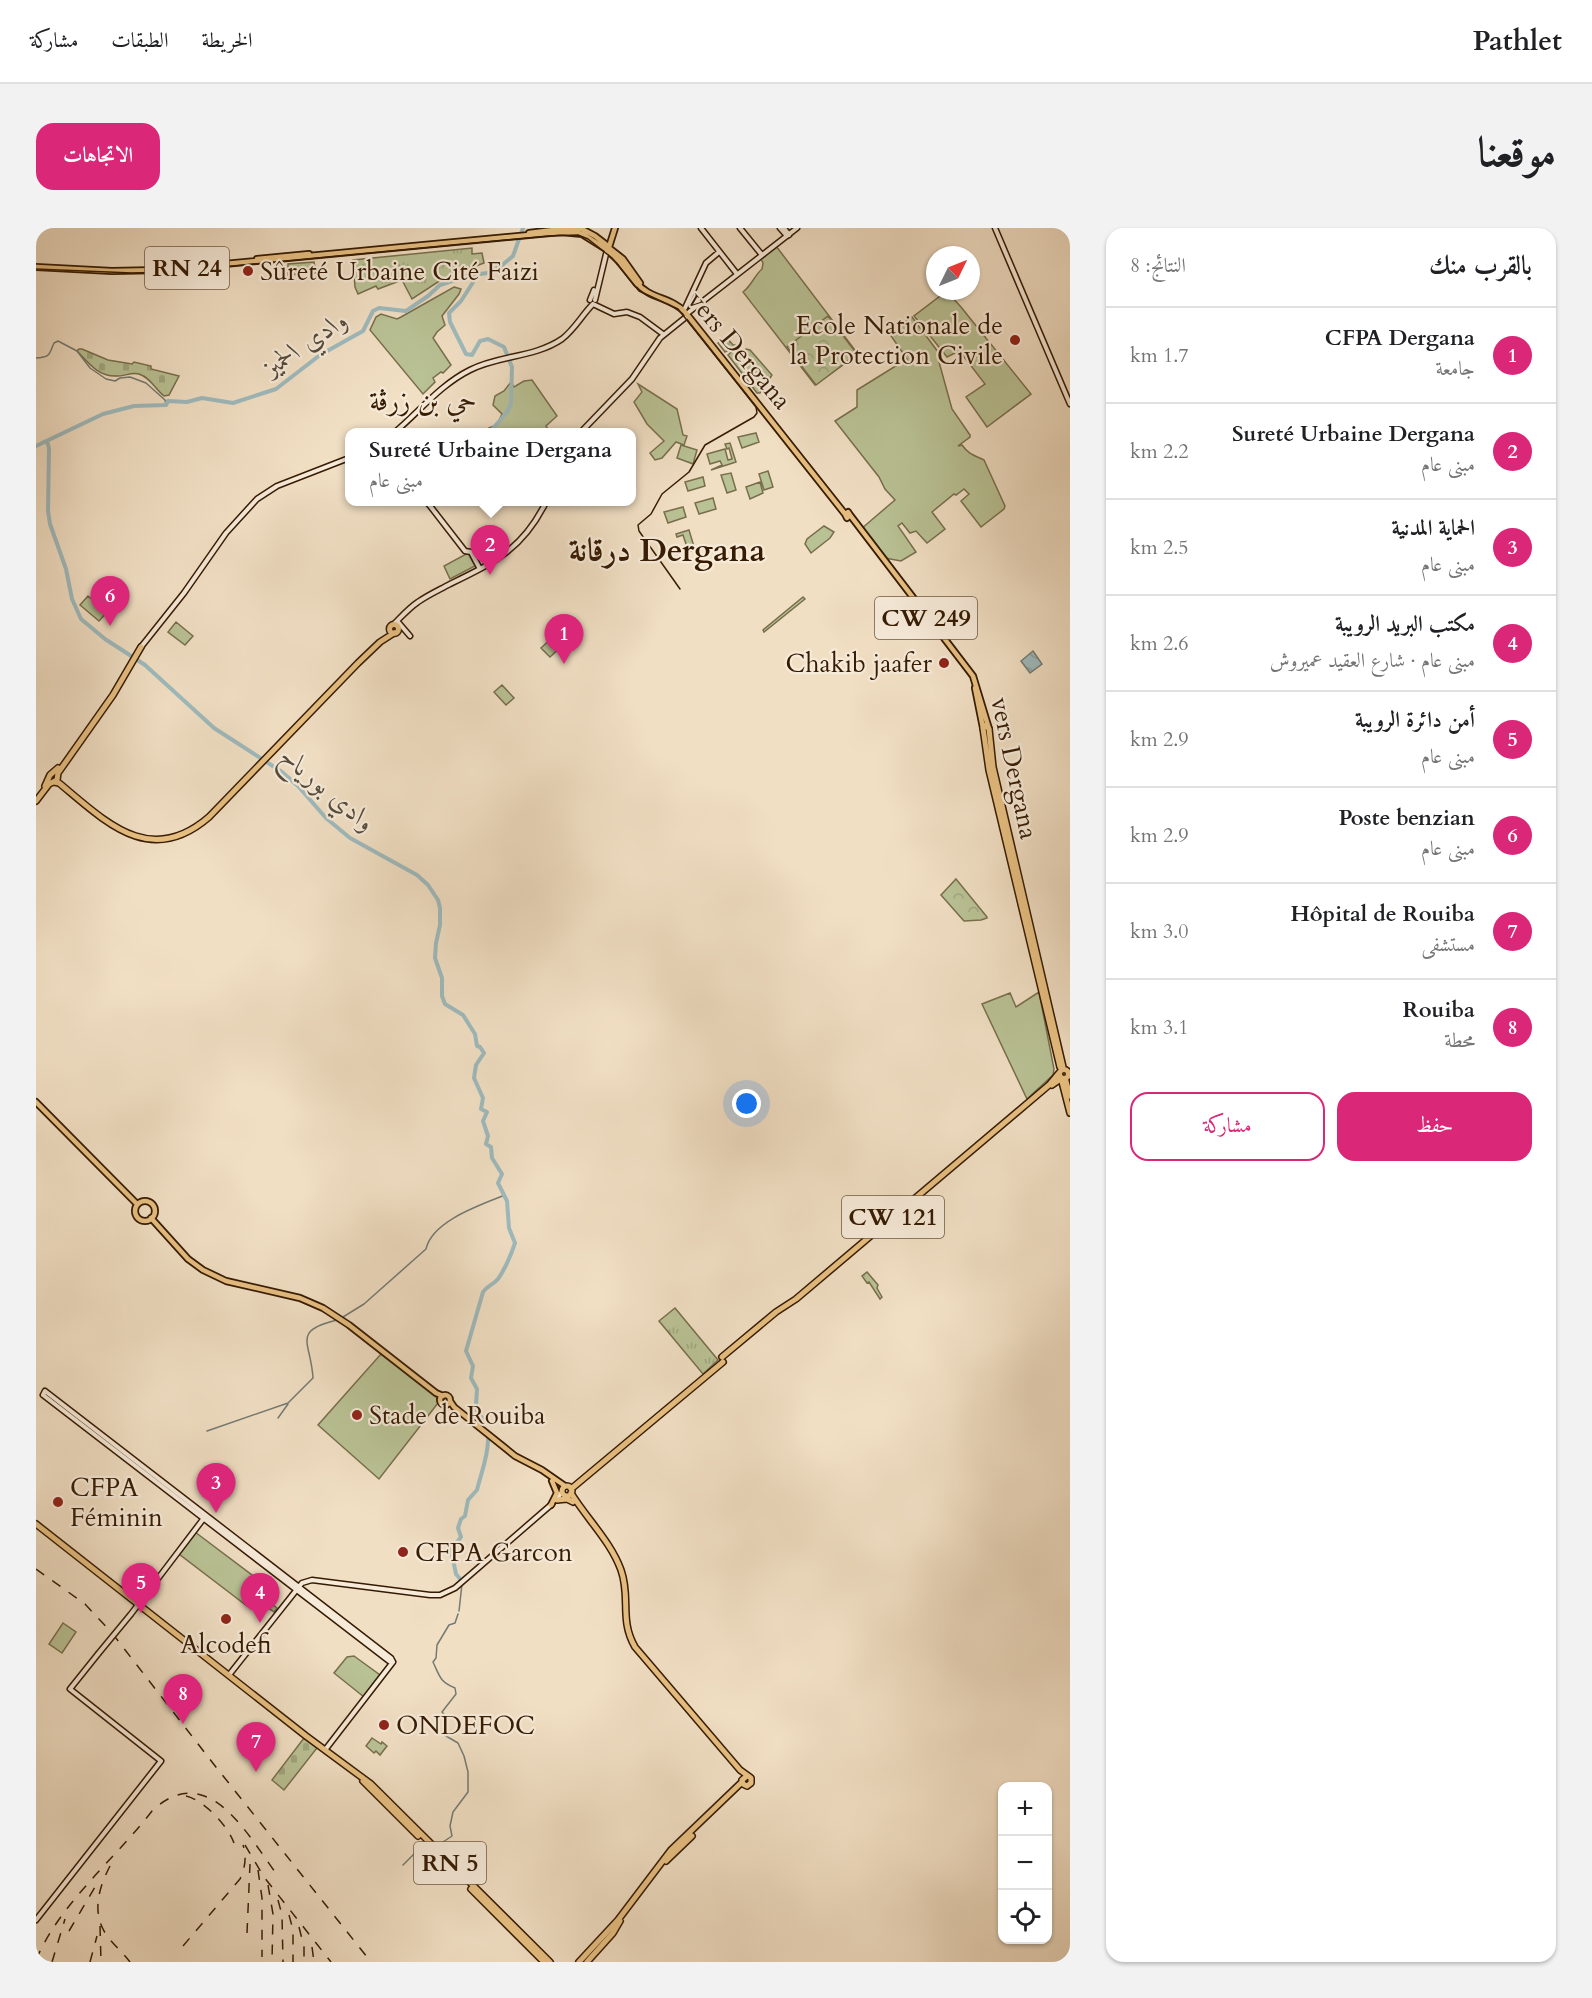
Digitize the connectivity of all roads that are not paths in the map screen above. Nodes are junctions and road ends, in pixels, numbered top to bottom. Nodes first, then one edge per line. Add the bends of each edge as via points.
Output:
1 (553, 228) edge
2 (615, 228) edge
3 (701, 228) edge
4 (740, 228) edge
5 (782, 228) edge
6 (797, 228) edge
7 (995, 228) edge
8 (579, 229) edge
9 (547, 232) junction
10 (788, 236) junction
11 (608, 247) junction
12 (719, 252) junction
13 (762, 255) junction
14 (36, 266) edge
15 (737, 274) junction
16 (592, 302) junction
17 (686, 312) junction
18 (663, 334) junction
19 (716, 347) junction
20 (1070, 404) edge
21 (399, 428) edge
22 (585, 428) edge
23 (345, 460) edge
24 (431, 506) edge
25 (544, 506) edge
26 (480, 569) junction
27 (396, 626) junction
28 (410, 636) dead end
29 (139, 650) joint
30 (119, 680) junction
31 (986, 729) junction
32 (261, 761) junction
33 (63, 763) junction
34 (53, 780) junction
35 (41, 790) junction
36 (36, 799) edge
37 (1053, 1024) junction
38 (1052, 1032) junction
39 (1056, 1056) junction
40 (1065, 1073) edge
41 (1048, 1087) junction
42 (1067, 1094) edge
43 (36, 1102) edge
44 (1070, 1105) edge
45 (1070, 1113) edge
46 (137, 1204) junction
47 (151, 1218) junction
48 (442, 1397) junction
49 (449, 1403) junction
50 (495, 1439) junction
51 (552, 1481) junction
52 (568, 1489) junction
53 (556, 1501) junction
54 (575, 1502) junction
55 (551, 1506) junction
56 (205, 1517) junction
57 (36, 1523) edge
58 (297, 1589) junction
59 (139, 1603) junction
60 (229, 1675) junction
61 (325, 1750) junction
62 (383, 1798) junction
63 (36, 1920) edge
64 (619, 1920) junction
65 (544, 1962) edge
66 (550, 1962) edge
67 (582, 1962) edge

1 - 9 main road, RN 24
2 - 11 main road
3 - 12 main road
4 - 13 main road
5 - 10 main road
6 - 10 main road
7 - 20 main road
8 - 9 main road
8 - 11 main road
9 - 11 main road, RN 24 via 579,233
9 - 14 main road, RN 24 via 164,267
10 - 13 main road
11 - 16 main road
11 - 17 main road via 623,259 648,293 676,303
12 - 15 main road
12 - 17 main road via 706,263
13 - 15 main road
15 - 17 main road
16 - 18 main road via 614,314 640,316
16 - 21 main road via 574,328 554,344 482,365 449,382
17 - 18 main road
17 - 19 main road, vers Dergana
17 - 19 main road
18 - 22 main road via 632,378
19 - 31 main road, vers Dergana via 973,676
23 - 29 main road via 277,486 257,499 226,533
24 - 26 main road via 465,551 471,552
25 - 26 main road via 523,539
26 - 27 main road via 424,597
27 - 28 main road
27 - 32 highway
29 - 30 highway
30 - 33 highway
30 - 34 highway
31 - 37 highway, vers Dergana
31 - 38 highway via 990,770
32 - 34 highway via 200,821 184,831 159,838 135,834 119,826
32 - 34 highway via 202,823 177,837 159,841 134,837 118,829
33 - 34 highway
33 - 35 highway via 49,774
34 - 35 highway
34 - 36 highway
35 - 36 highway
37 - 40 highway, vers Dergana
37 - 40 highway
38 - 39 highway
38 - 40 highway
39 - 40 highway
39 - 41 highway via 1056,1071
40 - 41 highway
40 - 42 highway
40 - 44 highway
41 - 42 highway via 1059,1087
41 - 52 highway, CW 121
42 - 45 highway
43 - 46 main road
46 - 47 main road via 135,1212 139,1219
46 - 47 main road via 151,1203
47 - 48 main road via 188,1259 208,1273 307,1301 336,1314
48 - 49 main road via 448,1396
48 - 49 main road via 442,1404
49 - 50 main road
50 - 51 main road via 514,1459
50 - 52 main road
51 - 52 main road
51 - 55 main road via 557,1493
52 - 53 main road
52 - 54 highway
52 - 54 highway via 575,1493
53 - 54 highway
53 - 55 main road
54 - 64 highway via 622,1572 626,1623 635,1647 740,1770 744,1781 671,1850
55 - 58 main road via 455,1588 440,1595 312,1580
56 - 56 main road via 45,1391 42,1395
56 - 58 main road
56 - 59 main road
57 - 59 highway, RN 5
58 - 60 main road
58 - 61 main road via 393,1662
59 - 60 highway, RN 5
59 - 63 main road, bridge via 70,1690 160,1762
60 - 61 highway, RN 5
61 - 62 highway, RN 5
62 - 65 highway, RN 5
62 - 66 highway, RN 5
64 - 67 highway
64 - 67 highway
64 - 67 highway via 608,1940

